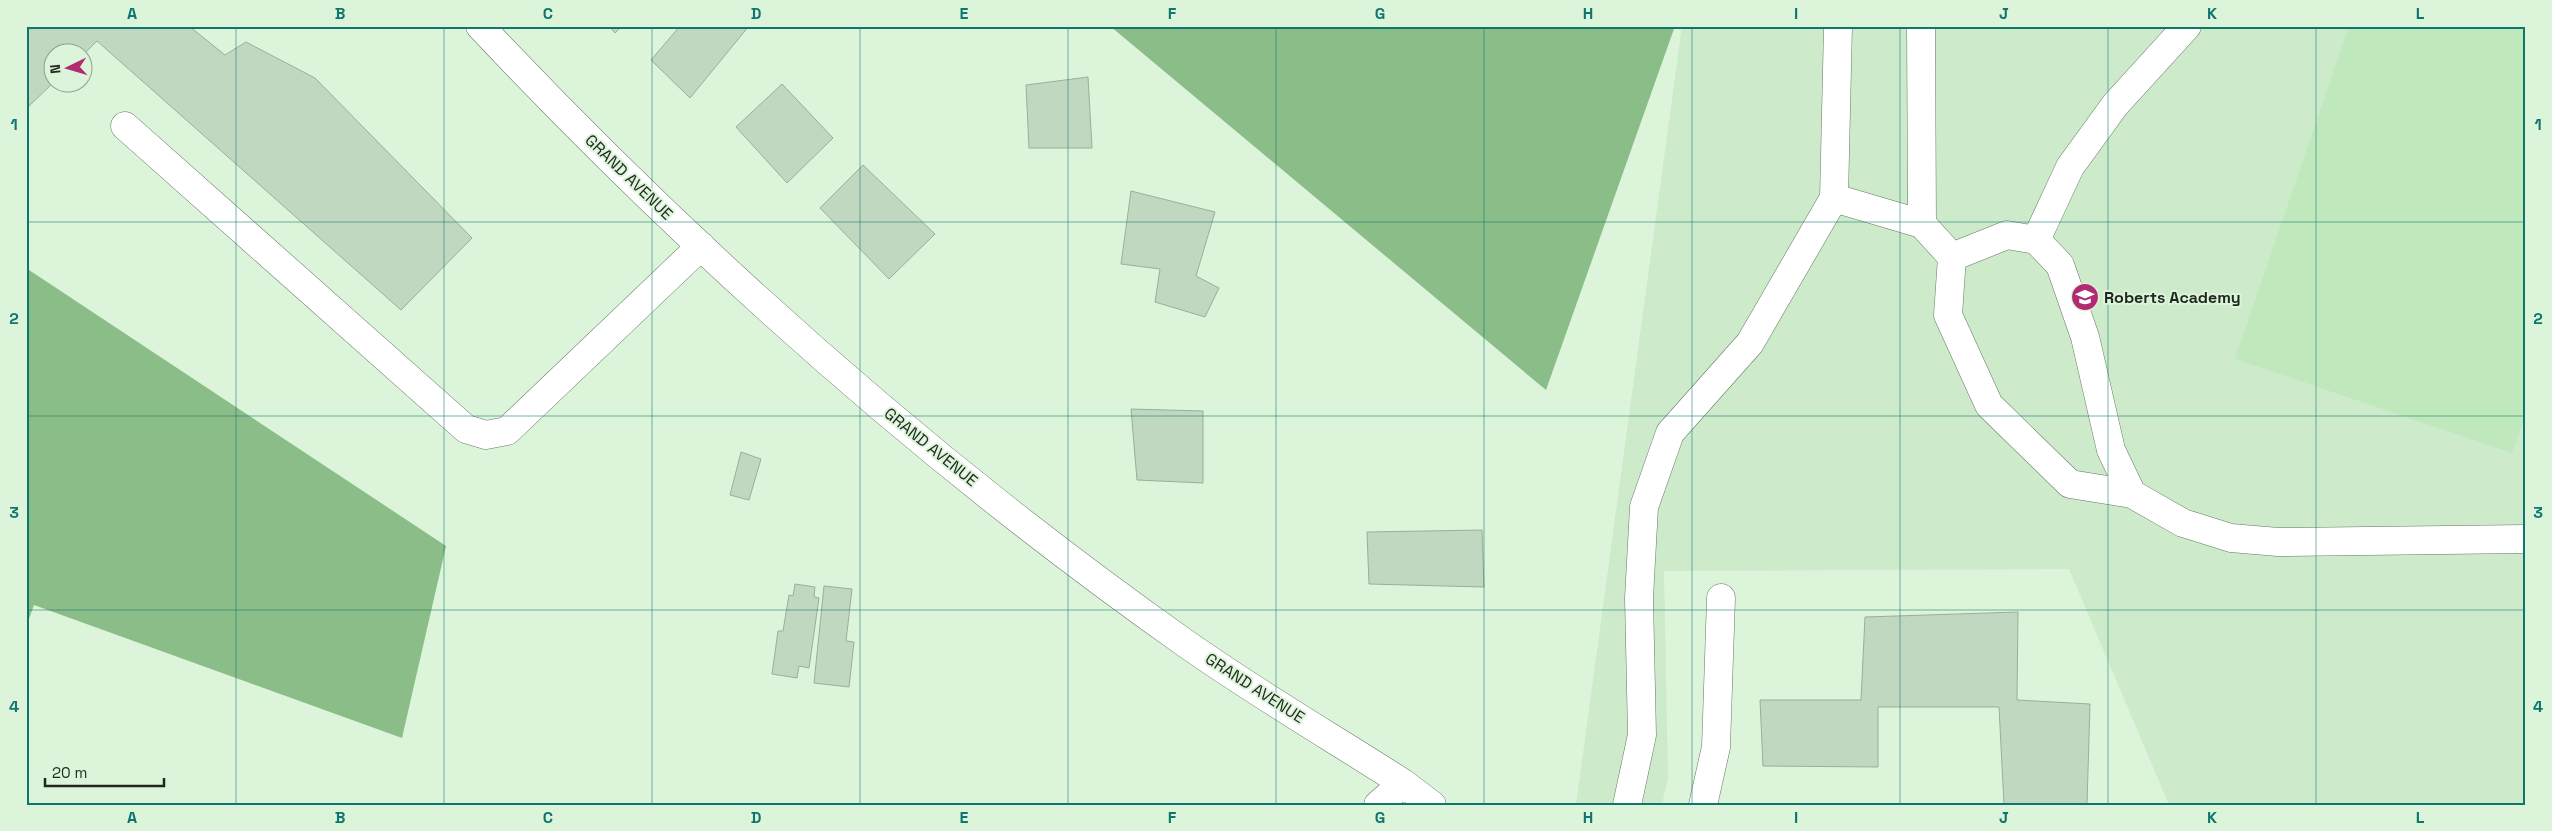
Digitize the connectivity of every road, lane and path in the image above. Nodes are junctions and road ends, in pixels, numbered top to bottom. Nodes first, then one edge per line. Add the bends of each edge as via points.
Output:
1 (480, 26) edge
2 (1838, 26) edge
3 (1922, 26) edge
4 (2187, 26) edge
5 (125, 126) dead end
6 (1834, 198) junction
7 (1922, 224) junction
8 (2036, 240) junction
9 (700, 246) junction
10 (1952, 256) junction
11 (2132, 494) junction
12 (2526, 539) edge
13 (1721, 598) dead end
14 (1403, 783) junction
15 (1378, 805) edge
16 (1432, 805) edge
17 (1627, 805) edge
18 (1704, 805) edge

1 - 9 street, GRAND AVENUE via 547,97
2 - 6 street
3 - 7 street
4 - 8 street via 2115,105 2074,161
5 - 9 street via 466,429 486,435 507,431
6 - 7 street
6 - 17 street via 1750,343 1670,433 1644,507 1639,598 1642,735
7 - 10 street
8 - 10 street via 2007,235
8 - 11 street via 2060,265 2084,337 2111,450
9 - 14 street, GRAND AVENUE via 863,391 1022,521 1187,644
10 - 11 street via 1948,315 1989,405 2070,484
11 - 12 street via 2183,523 2231,538 2278,542
13 - 18 street via 1716,747
14 - 15 street
14 - 16 street, GRAND AVENUE

